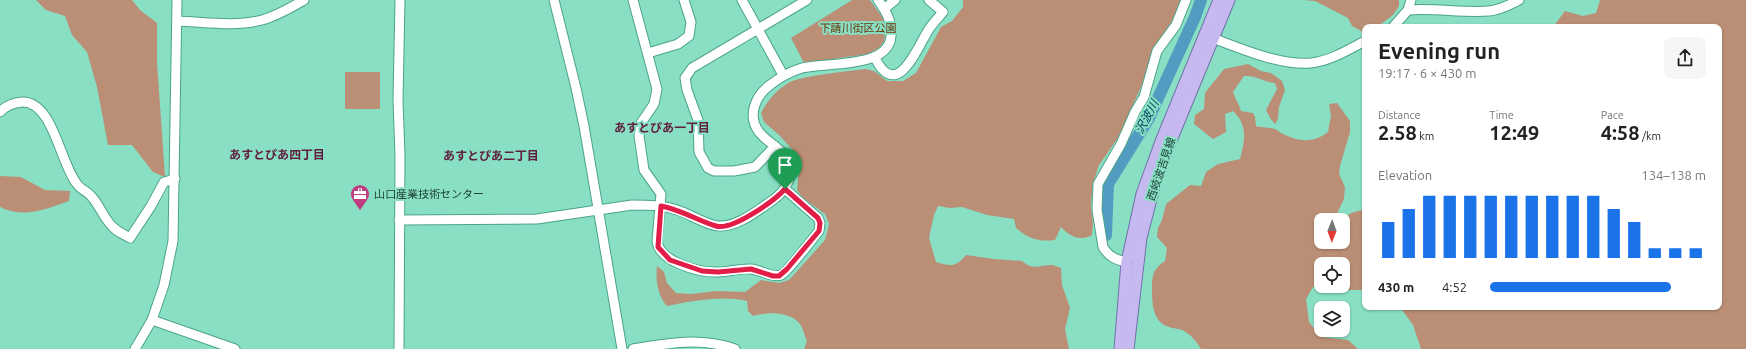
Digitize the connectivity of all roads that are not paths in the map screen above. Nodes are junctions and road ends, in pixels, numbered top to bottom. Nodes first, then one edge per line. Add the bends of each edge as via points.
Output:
1 (177, 0) edge
2 (400, 0) edge
3 (554, 0) edge
4 (633, 0) edge
5 (684, 0) edge
6 (742, 0) edge
7 (807, 0) edge
8 (878, 0) edge
9 (895, 0) edge
10 (929, 0) edge
11 (1186, 0) edge
12 (1219, 0) edge
13 (1229, 0) edge
14 (1412, 0) edge
15 (1518, 0) edge
16 (300, 1) edge
17 (797, 3) edge
18 (884, 8) junction
19 (1408, 10) junction
20 (178, 21) junction
21 (1396, 24) edge
22 (758, 29) junction
23 (1209, 37) junction
24 (1362, 43) edge
25 (648, 53) junction
26 (875, 58) junction
27 (783, 75) junction
28 (0, 112) edge
29 (775, 146) junction
30 (175, 179) junction
31 (785, 189) junction
32 (661, 206) junction
33 (598, 210) junction
34 (399, 220) junction
35 (1127, 262) junction
36 (152, 320) junction
37 (135, 349) edge
38 (235, 349) edge
39 (399, 349) edge
40 (622, 349) edge
41 (633, 349) edge
42 (735, 349) edge
43 (1120, 349) edge
44 (1128, 349) edge

1 - 20 street
2 - 34 street
3 - 33 street via 576,88
4 - 25 street
5 - 25 street via 691,22 689,36 678,44
6 - 22 street
7 - 17 street
8 - 18 street
9 - 18 street
10 - 26 street via 943,12 930,28 907,67 901,72 887,74
11 - 35 street via 1173,31 1157,51 1144,97 1098,184 1098,215 1103,247 1115,260
12 - 23 main road, 西岐波吉見線
13 - 23 main road, 西岐波吉見線
14 - 19 street
15 - 19 street via 1490,10
16 - 20 street via 272,17 249,22
17 - 22 street
18 - 26 street via 890,20 891,39 882,53
19 - 21 street
20 - 30 street
22 - 27 street
22 - 29 street via 692,68 685,78 685,83 698,120 699,152 708,168 714,171 734,171 755,167
23 - 24 street via 1261,55 1297,62 1322,60
23 - 35 main road, 西岐波吉見線 via 1162,138 1142,194
23 - 44 main road, 西岐波吉見線 via 1149,201 1141,238
25 - 32 street via 657,95 641,123 638,136 644,170 659,188
26 - 27 street via 803,68
27 - 29 street via 760,94 754,109 753,118 756,126
28 - 30 street via 19,102 26,102 42,110 48,118 61,154 77,185 92,196 113,228 130,238 164,182
29 - 31 street via 786,157 790,166
30 - 36 street via 172,253
31 - 32 street via 773,200 735,224 726,226 717,226 677,209
31 - 32 street via 818,218 819,231 779,276 751,269 702,271 670,260 658,247
32 - 33 street via 632,205
33 - 34 street via 537,219
33 - 40 street
34 - 39 street
35 - 43 main road, 西岐波吉見線
36 - 37 street
36 - 38 street
41 - 42 street via 694,341 720,344

